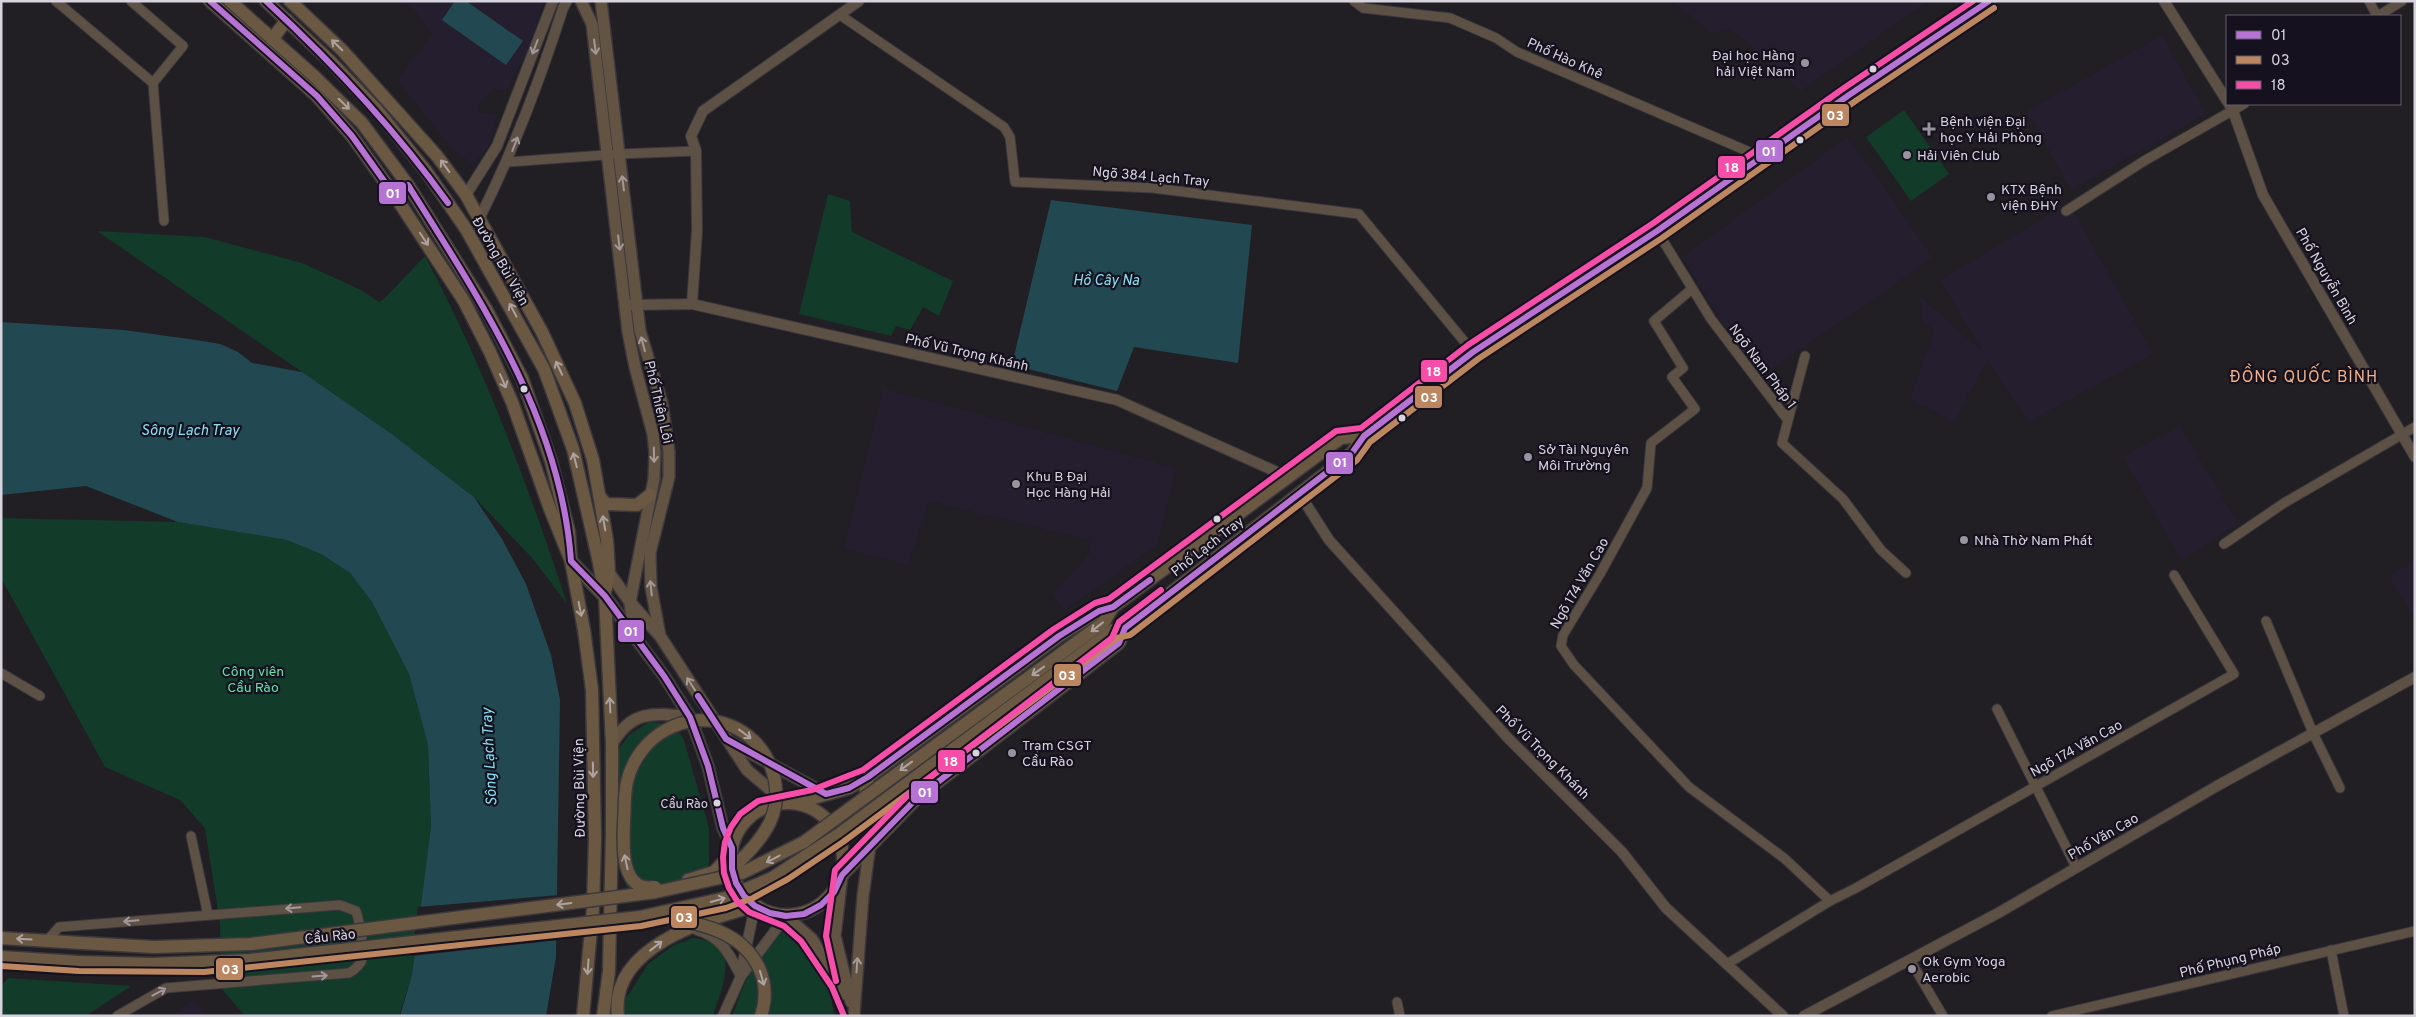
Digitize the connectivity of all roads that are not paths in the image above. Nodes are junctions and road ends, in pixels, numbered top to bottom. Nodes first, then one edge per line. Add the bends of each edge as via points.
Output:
1 (56, 1) edge
2 (131, 1) edge
3 (210, 1) edge
4 (230, 1) edge
5 (266, 1) edge
6 (290, 1) edge
7 (553, 1) edge
8 (567, 1) edge
9 (581, 1) edge
10 (601, 1) edge
11 (859, 1) edge
12 (1354, 1) edge
13 (1989, 1) edge
14 (2164, 1) edge
15 (2369, 1) edge
16 (2402, 1) edge
17 (840, 15) junction
18 (2377, 15) edge
19 (2380, 15) edge
20 (287, 20) junction
21 (598, 25) junction
22 (272, 39) junction
23 (153, 83) junction
24 (2226, 99) edge
25 (2230, 105) edge
26 (696, 151) junction
27 (614, 154) junction
28 (1761, 157) junction
29 (508, 162) junction
30 (408, 185) junction
31 (466, 195) junction
32 (397, 199) junction
33 (2066, 211) dead end
34 (479, 219) junction
35 (164, 221) dead end
36 (1657, 231) junction
37 (1692, 289) junction
38 (692, 304) junction
39 (632, 305) junction
40 (1473, 352) junction
41 (1805, 356) dead end
42 (1787, 419) junction
43 (2415, 427) edge
44 (1364, 436) junction
45 (2402, 436) junction
46 (2415, 457) edge
47 (1288, 477) junction
48 (1299, 493) junction
49 (650, 495) junction
50 (600, 497) junction
51 (2224, 544) dead end
52 (598, 558) junction
53 (571, 561) junction
54 (610, 572) junction
55 (1906, 573) dead end
56 (2174, 576) dead end
57 (605, 596) junction
58 (630, 602) junction
59 (1113, 607) junction
60 (2266, 621) dead end
61 (1126, 628) junction
62 (660, 636) junction
63 (637, 640) junction
64 (1080, 647) junction
65 (1, 674) edge
66 (2415, 677) edge
67 (40, 696) dead end
68 (1997, 709) dead end
69 (690, 717) junction
70 (2313, 733) junction
71 (726, 740) junction
72 (612, 744) junction
73 (868, 776) junction
74 (2036, 786) junction
75 (2340, 788) dead end
76 (826, 794) junction
77 (791, 803) junction
78 (895, 820) junction
79 (190, 836) dead end
80 (870, 845) junction
81 (731, 851) junction
82 (2076, 867) junction
83 (842, 875) junction
84 (720, 878) junction
85 (1830, 900) junction
86 (755, 906) junction
87 (208, 915) junction
88 (651, 916) junction
89 (786, 916) junction
90 (685, 930) junction
91 (2415, 931) edge
92 (1, 938) edge
93 (47, 940) junction
94 (2331, 950) junction
95 (1, 957) edge
96 (1910, 960) junction
97 (1728, 964) junction
98 (741, 976) junction
99 (1397, 1002) dead end
100 (854, 1015) edge
101 (117, 1016) edge
102 (583, 1016) edge
103 (603, 1016) edge
104 (618, 1016) edge
105 (722, 1016) edge
106 (761, 1016) edge
107 (1400, 1016) edge
108 (1783, 1016) edge
109 (1804, 1016) edge
110 (1943, 1016) edge
111 (2052, 1016) edge
112 (2344, 1016) edge

1 - 23 street
2 - 23 street via 183,46
3 - 32 main road, Đường Bùi Viện via 317,96 352,136
4 - 22 main road, Đường Bùi Viện
5 - 20 main road, Đường Bùi Viện
31 -> 6 main road, Đường Bùi Viện via 437,156 342,50
7 -> 31 street via 497,146
29 -> 8 street
9 - 21 main road, Phố Thiên Lôi
10 - 21 main road, Phố Thiên Lôi
11 - 17 street
12 - 28 street, Phố Hào Khê via 1363,8 1450,18 1496,38 1517,52
13 - 28 main road, Phố Lạch Tray
14 - 24 street, Phố Nguyễn Bình
15 - 18 street
16 - 19 street
17 - 26 street via 703,111 691,136
17 - 40 street, Ngõ 384 Lạch Tray via 1004,127 1010,137 1015,182 1153,188 1360,214
20 - 22 main road
52 -> 20 main road, Đường Bùi Viện via 570,440 544,369 506,298 466,229 378,110
21 - 27 main road, Phố Thiên Lôi
22 -> 30 main road, Đường Bùi Viện via 362,123
23 - 35 street
25 - 33 street
25 - 45 street, Phố Nguyễn Bình via 2263,195
26 - 27 street
26 - 38 street via 697,230
27 - 29 street
27 - 39 main road, Phố Thiên Lôi
28 - 36 main road, Phố Lạch Tray
29 - 34 street
30 - 32 main road
30 - 53 main road, Đường Bùi Viện via 481,302 522,378 551,461 569,532
31 - 34 main road, Đường Bùi Viện
32 -> 53 main road, Đường Bùi Viện via 464,301 490,352
50 -> 34 main road, Đường Bùi Viện via 593,460 575,403 542,332
36 - 37 street, Ngõ Nam Pháp 1
36 - 40 main road, Phố Lạch Tray
37 - 42 street, Ngõ Nam Pháp 1 via 1710,319
37 - 85 street, Ngõ 174 Văn Cao via 1654,321 1683,368 1672,377 1695,409 1651,443 1647,488 1563,635 1561,646 1574,665 1689,787 1770,847
38 - 39 street, Phố Vũ Trọng Khánh
38 - 47 street, Phố Vũ Trọng Khánh via 1117,400
39 -> 49 main road, Phố Thiên Lôi via 635,367 653,434 654,479
62 -> 39 main road, Phố Thiên Lôi via 651,587 650,553 669,477 669,452 662,404
40 - 44 main road, Phố Lạch Tray
41 - 42 street
42 - 55 street, Ngõ Nam Pháp 1 via 1782,443 1843,499 1881,550
43 - 45 street
44 - 47 main road, Phố Lạch Tray via 1341,438
44 - 48 main road, Phố Lạch Tray via 1352,453
45 - 46 street, Phố Nguyễn Bình
45 - 51 street via 2284,503
47 - 59 main road, Phố Lạch Tray
48 - 61 main road, Phố Lạch Tray
48 - 97 street, Phố Vũ Trọng Khánh via 1329,540 1508,738 1622,852 1666,908
49 - 50 main road via 637,505 606,504
49 - 58 main road, Phố Thiên Lôi
54 -> 50 main road, Đường Bùi Viện
52 - 54 main road
52 - 57 main road, Đường Bùi Viện
53 - 57 main road
53 -> 102 main road, Đường Bùi Viện via 592,690 595,838 593,908
54 - 57 main road, Đường Bùi Viện
54 - 58 main road
56 - 74 street, Ngõ 174 Văn Cao via 2234,674
57 - 63 main road
72 -> 57 main road, Đường Bùi Viện
58 - 62 main road
58 - 63 main road, Phố Thiên Lôi
59 -> 64 main road, Cầu Rào via 1104,622
59 - 73 main road, Phố Lạch Tray via 1099,611 1059,636
60 - 70 street
61 - 64 main road, Cầu Rào via 1113,630
61 - 78 main road, Phố Lạch Tray via 1119,643 917,798
71 -> 62 main road, Phố Thiên Lôi
63 - 69 main road, Phố Thiên Lôi
64 -> 84 main road, Cầu Rào, bridge via 804,842 762,865
88 -> 64 main road, Cầu Rào, bridge via 740,893 793,866 855,823
65 - 67 street
66 - 70 street, Phố Văn Cao
68 - 74 street
69 - 72 main road via 664,713 638,718 618,732
69 - 81 main road, Phố Thiên Lôi via 708,766
70 - 75 street
70 - 82 street, Phố Văn Cao
71 - 76 main road
71 - 77 main road, Phố Thiên Lôi via 748,770
72 - 103 main road, Đường Bùi Viện via 612,909
73 - 76 main road, Phố Lạch Tray via 849,788
73 - 78 main road via 865,790 869,806
74 - 82 street
74 - 85 street, Ngõ 174 Văn Cao
76 - 77 main road, Phố Lạch Tray
77 - 81 main road via 772,805 758,811 737,833
77 - 83 main road via 821,814 833,826 841,841
78 - 80 main road, Phố Lạch Tray
79 - 87 street
80 - 83 main road, Phố Lạch Tray
100 -> 80 main road via 862,896
81 -> 84 main road, bridge via 714,872 660,886 644,888 637,884 627,869 623,848 628,780 635,760 649,742 676,724 696,720 717,721 749,735 769,762 776,786 774,810 764,833
81 - 86 main road via 736,883
82 - 96 street, Phố Văn Cao
83 - 89 main road via 834,892 821,905 804,914
83 - 100 main road via 835,936
84 -> 93 main road, Cầu Rào, bridge via 656,892 251,944 154,946
85 - 97 street, Ngõ 174 Văn Cao
86 - 89 main road via 770,914
86 - 90 main road
86 - 98 street
87 -> 93 street via 59,927
101 -> 87 street via 166,988 350,973 363,958 359,919 356,911 348,907
88 - 95 main road, Cầu Rào, bridge via 250,960 153,964
88 -> 106 main road, bridge via 706,926 742,944 752,955 762,977 765,999
89 - 98 street
89 - 100 main road via 819,949
90 - 98 street via 708,934 724,944
104 -> 90 main road via 619,1000 628,972 656,945
91 - 94 street, Phố Phụng Pháp
93 -> 92 main road, Cầu Rào
94 - 111 street, Phố Phụng Pháp
94 - 112 street
96 - 109 street, Phố Văn Cao
96 - 110 street
97 - 108 street, Phố Vũ Trọng Khánh
98 - 105 street
99 - 107 street

